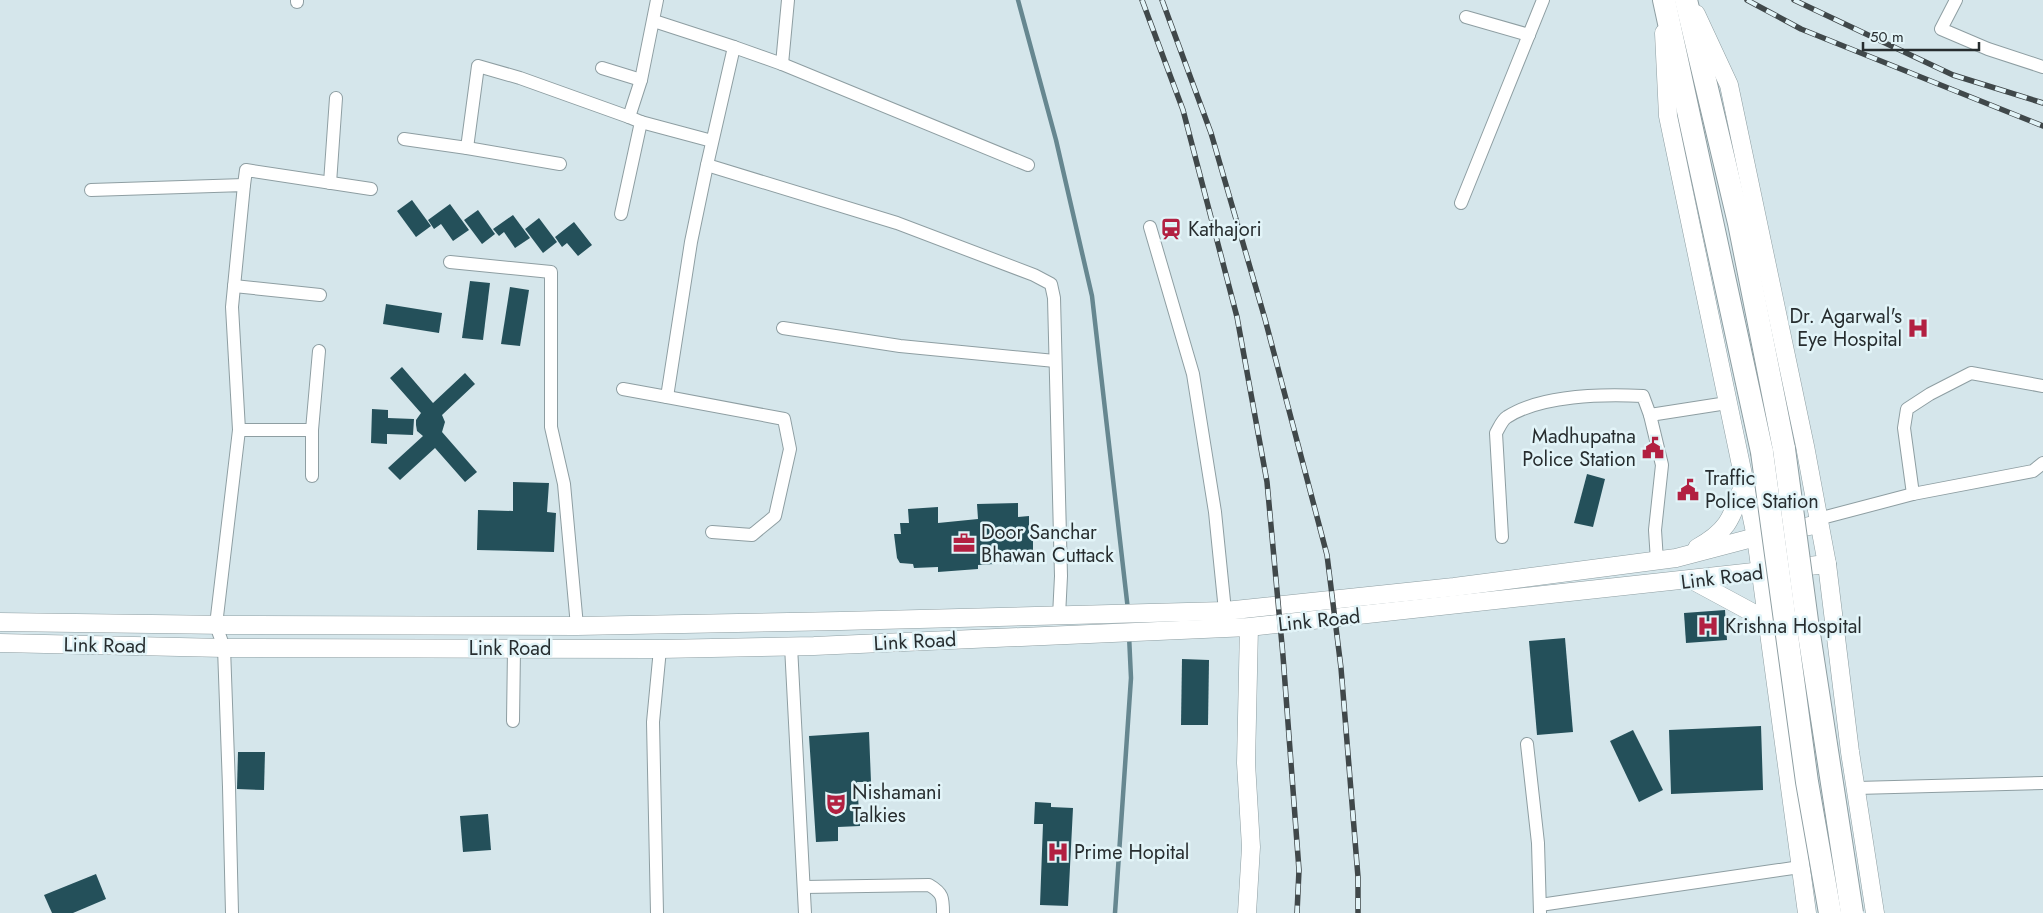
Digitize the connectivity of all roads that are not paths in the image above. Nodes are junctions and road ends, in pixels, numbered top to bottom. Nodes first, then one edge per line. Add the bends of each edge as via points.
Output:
1 (657, 0) edge
2 (788, 0) edge
3 (1543, 0) edge
4 (1663, 0) edge
5 (1688, 0) edge
6 (1956, 0) edge
7 (1466, 17) dead end
8 (654, 21) junction
9 (1529, 35) junction
10 (734, 47) junction
11 (782, 64) junction
12 (2043, 67) edge
13 (602, 68) dead end
14 (641, 80) junction
15 (336, 98) dead end
16 (635, 120) junction
17 (404, 139) dead end
18 (712, 141) junction
19 (467, 148) junction
20 (560, 164) dead end
21 (707, 165) junction
22 (1028, 165) dead end
23 (330, 183) junction
24 (244, 186) junction
25 (371, 189) dead end
26 (91, 190) dead end
27 (1462, 202) dead end
28 (621, 214) dead end
29 (1150, 227) dead end
30 (450, 262) dead end
31 (234, 286) junction
32 (320, 295) dead end
33 (783, 328) dead end
34 (319, 351) dead end
35 (1055, 361) junction
36 (2043, 386) edge
37 (623, 389) dead end
38 (667, 397) junction
39 (1727, 403) junction
40 (1650, 415) junction
41 (239, 430) junction
42 (312, 430) junction
43 (2043, 463) edge
44 (312, 476) dead end
45 (1744, 482) junction
46 (1913, 494) junction
47 (1818, 521) junction
48 (712, 532) dead end
49 (1502, 537) dead end
50 (1756, 538) junction
51 (1676, 558) junction
52 (1658, 561) junction
53 (1826, 564) junction
54 (1761, 572) junction
55 (1692, 580) junction
56 (1225, 611) junction
57 (1058, 616) junction
58 (1768, 621) junction
59 (0, 622) edge
60 (216, 625) junction
61 (578, 626) junction
62 (1249, 627) junction
63 (0, 643) edge
64 (791, 646) junction
65 (224, 648) junction
66 (514, 648) junction
67 (660, 649) junction
68 (513, 721) dead end
69 (1527, 744) dead end
70 (2043, 783) edge
71 (1857, 788) junction
72 (1864, 836) junction
73 (1798, 845) junction
74 (1800, 867) junction
75 (804, 886) junction
76 (1540, 909) edge
77 (232, 913) edge
78 (657, 913) edge
79 (805, 913) edge
80 (943, 913) edge
81 (1248, 913) edge
82 (1807, 913) edge
83 (1830, 913) edge
84 (1852, 913) edge
85 (1875, 913) edge

1 - 8 street
2 - 11 street
3 - 9 street
4 - 39 main road via 1668,116
4 - 83 highway, bridge via 1762,452 1807,782
5 - 47 main road via 1729,85
5 - 84 highway, bridge via 1739,223 1784,449
6 - 12 street via 1941,29
7 - 9 street
8 - 10 street
8 - 14 street
9 - 27 street
10 - 11 street
10 - 18 street
11 - 22 street
13 - 14 street
14 - 16 street
15 - 23 street
16 - 18 street
16 - 19 street via 478,66
16 - 28 street
17 - 19 street
18 - 21 street
19 - 20 street
21 - 35 street via 897,224 1051,284
21 - 38 street via 691,242
23 - 24 street via 246,170
23 - 25 street
24 - 26 street
24 - 31 street
29 - 56 street via 1192,374 1215,512
30 - 61 street via 550,272 551,427 564,484
31 - 32 street
31 - 41 street via 232,307
33 - 35 street via 900,346
34 - 42 street
35 - 57 street via 1061,576
36 - 46 street via 1972,373 1907,409 1904,428
37 - 38 street
38 - 48 street via 784,420 790,449 775,516 752,535
39 - 40 street
39 - 45 main road
40 - 49 street via 1643,396 1613,395 1583,396 1527,407 1505,418 1496,433
40 - 52 street via 1662,465 1655,530
41 - 42 street
41 - 60 street
42 - 44 street
43 - 46 street via 2033,471
45 - 50 main road
45 - 51 main road via 1725,529
46 - 47 street
47 - 50 main road, Link Road
47 - 53 main road
50 - 51 main road, Link Road
50 - 54 main road
51 - 52 main road, Link Road
52 - 56 main road, Link Road
53 - 54 main road, Link Road
53 - 71 main road
54 - 55 main road, Link Road
54 - 58 main road
55 - 58 main road
55 - 62 main road, Link Road
56 - 57 main road, Link Road
57 - 61 main road, Link Road
58 - 73 main road
59 - 60 main road, Link Road
60 - 61 main road, Link Road
60 - 65 street
62 - 64 main road, Link Road
62 - 81 main road via 1246,763 1252,847
63 - 65 main road, Link Road
64 - 67 main road, Link Road
64 - 75 street
65 - 66 main road, Link Road
65 - 77 street
66 - 67 main road, Link Road
66 - 68 street
67 - 78 street via 653,722
69 - 76 street via 1538,843
70 - 71 street
71 - 72 main road
72 - 73 main road
72 - 85 main road
73 - 74 main road
74 - 76 street
74 - 82 main road
75 - 79 street
75 - 80 street via 929,885 940,891

